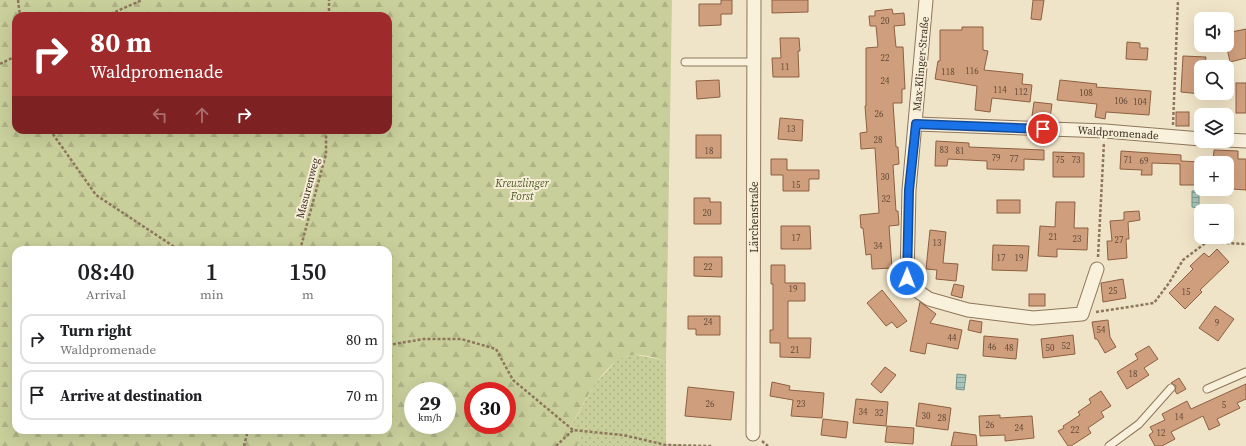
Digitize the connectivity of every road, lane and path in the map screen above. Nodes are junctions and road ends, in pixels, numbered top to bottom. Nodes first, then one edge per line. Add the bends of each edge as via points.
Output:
1 (18, 0) edge
2 (142, 0) edge
3 (329, 0) edge
4 (754, 0) edge
5 (926, 0) edge
6 (1178, 0) edge
7 (20, 12) edge
8 (115, 12) edge
9 (329, 12) edge
10 (12, 58) edge
11 (686, 62) dead end
12 (754, 62) junction
13 (0, 64) edge
14 (916, 124) junction
15 (1105, 131) junction
16 (53, 134) edge
17 (326, 134) edge
18 (1172, 137) junction
19 (1194, 139) edge
20 (1234, 140) edge
21 (1246, 141) edge
22 (1246, 244) edge
23 (173, 246) edge
24 (301, 246) edge
25 (1097, 269) joint
26 (1082, 314) junction
27 (392, 344) edge
28 (1246, 372) edge
29 (1171, 388) dead end
30 (1207, 389) dead end
31 (573, 430) junction
32 (247, 434) edge
33 (753, 434) dead end
34 (244, 446) edge
35 (556, 446) edge
36 (712, 446) edge
37 (1109, 446) edge

1 - 7 path
2 - 8 path
3 - 9 path
4 - 12 street, Lärchenstraße
5 - 14 street, Max-Klinger-Straße
6 - 18 path
10 - 13 path
11 - 12 lane
12 - 33 street, Lärchenstraße
14 - 15 street, Waldpromenade
14 - 26 street, Max-Klinger-Straße via 909,190 907,278 916,290 929,299 968,310 1033,318
15 - 18 street, Waldpromenade
15 - 25 path
16 - 23 path via 96,195
17 - 24 path, Masurenweg via 326,154
18 - 19 street, Waldpromenade
20 - 21 street
22 - 26 path via 1207,242 1183,260 1154,303
25 - 26 street
27 - 31 path via 424,339 462,339 496,349 513,380
28 - 30 lane
29 - 37 lane via 1140,424
31 - 35 path
31 - 36 path via 624,435 666,445
32 - 34 path

